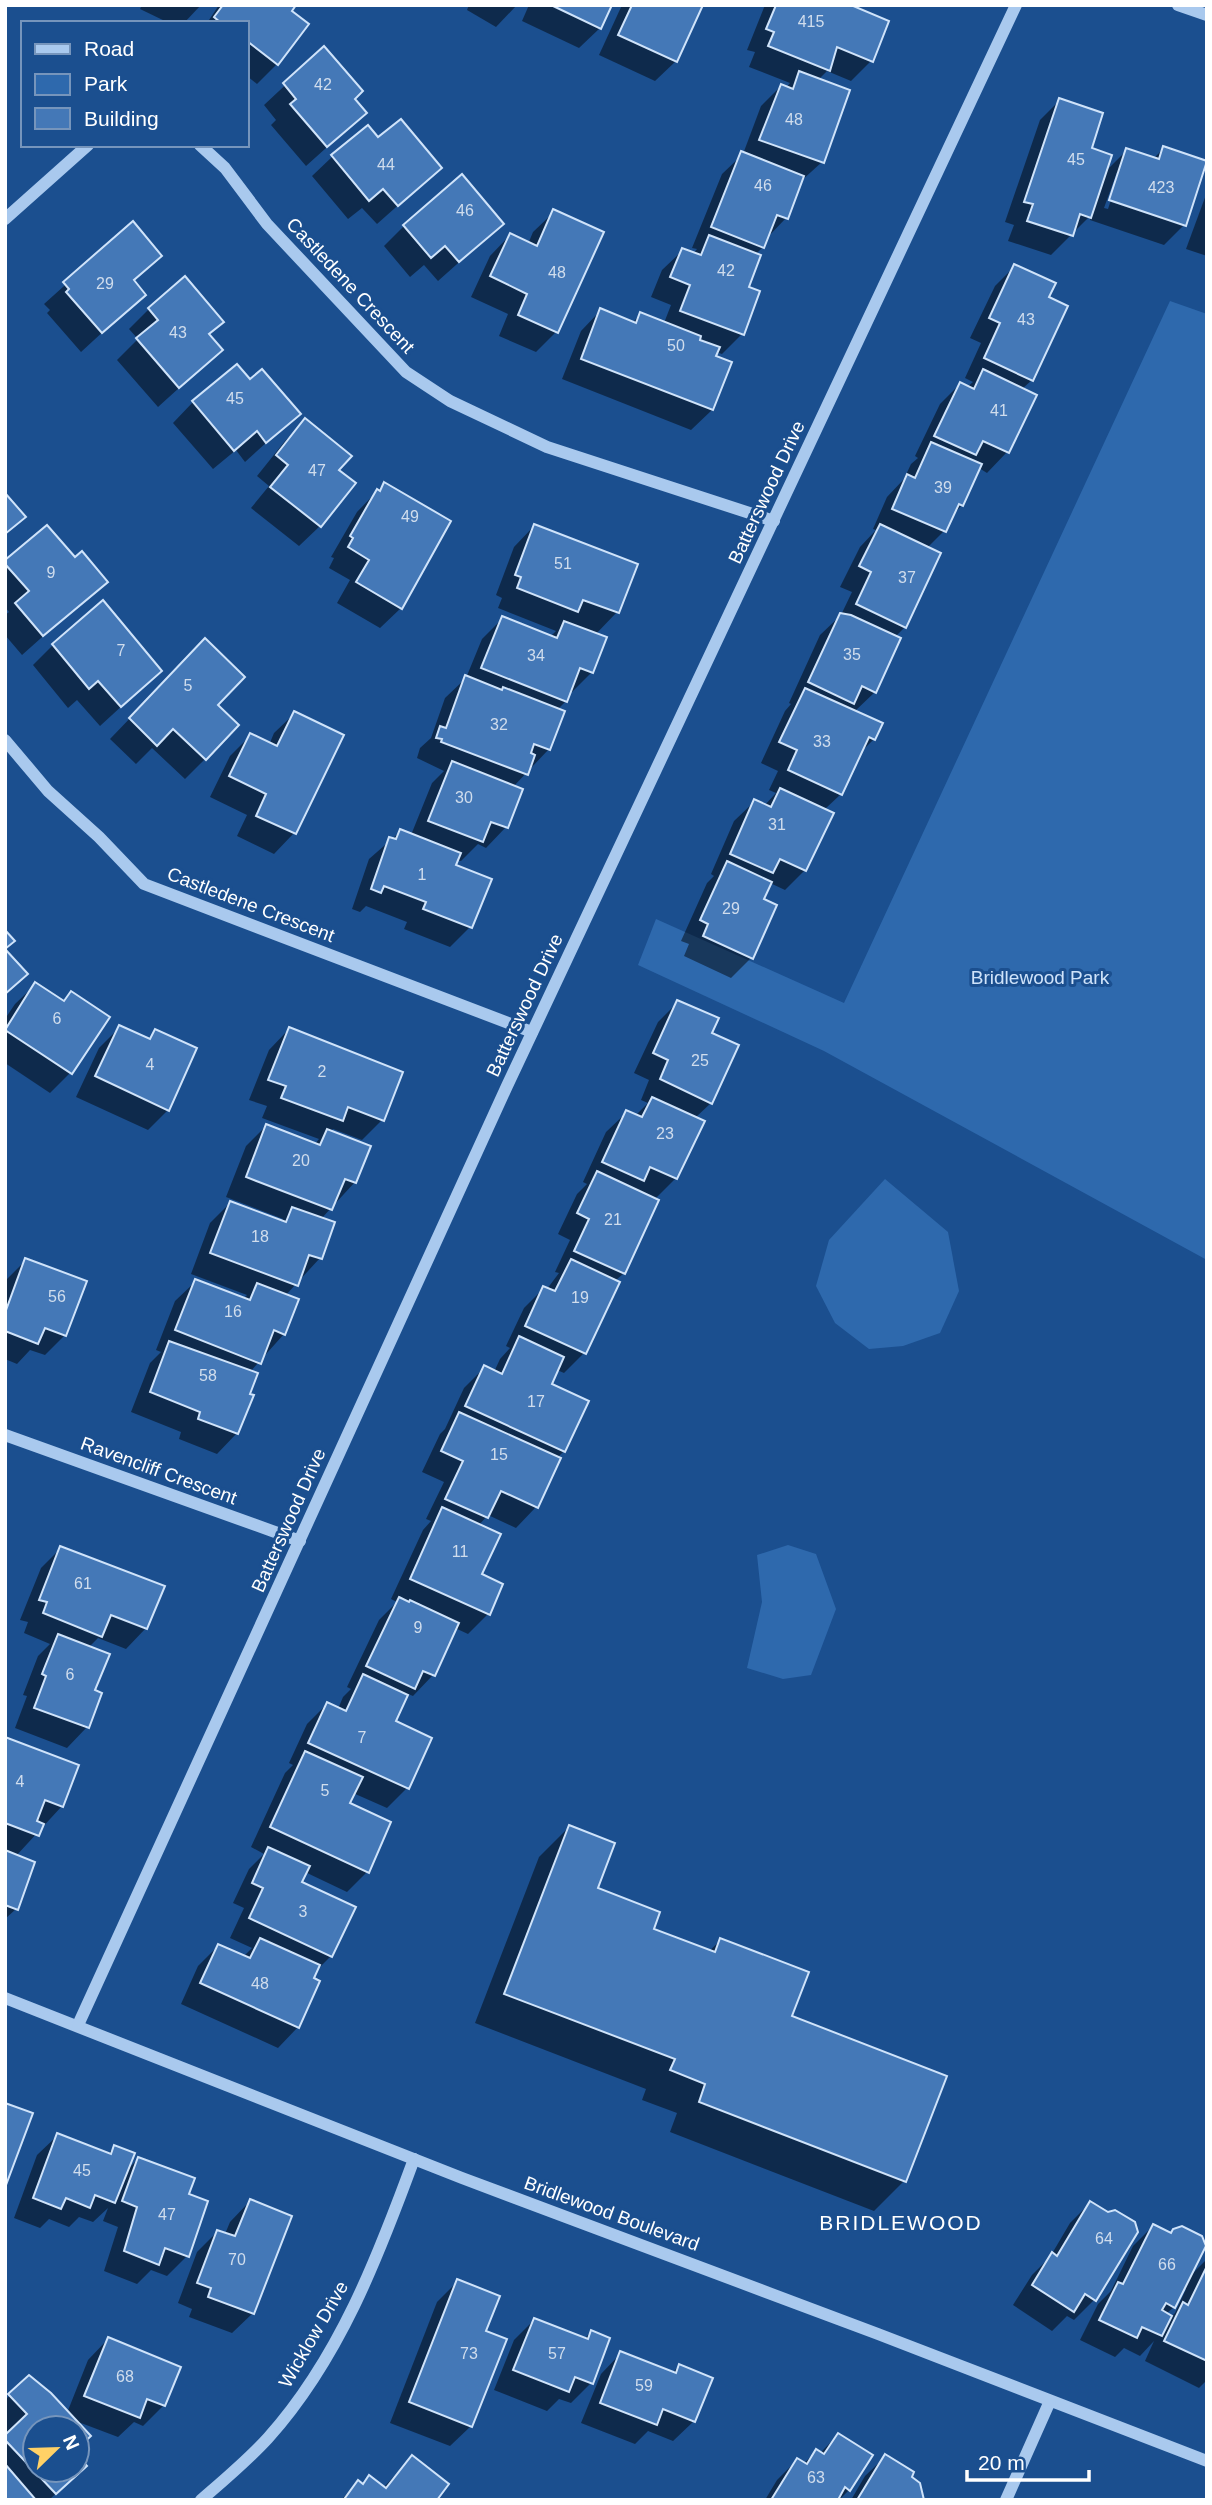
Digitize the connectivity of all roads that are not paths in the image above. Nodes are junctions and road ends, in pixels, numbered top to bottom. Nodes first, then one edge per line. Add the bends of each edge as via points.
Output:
1 (1016, 5) edge
2 (1178, 5) edge
3 (1207, 15) edge
4 (86, 147) edge
5 (202, 147) edge
6 (5, 219) edge
7 (774, 521) junction
8 (5, 740) edge
9 (532, 1032) junction
10 (5, 1435) edge
11 (300, 1541) junction
12 (5, 1998) edge
13 (78, 2025) junction
14 (414, 2159) junction
15 (1050, 2401) junction
16 (1207, 2461) edge
17 (201, 2500) edge
18 (1006, 2500) edge

1 - 7 street, Batterswood Drive
2 - 3 street
4 - 6 street
5 - 7 street, Castledene Crescent via 373,339 406,372 450,401 547,447
7 - 9 street, Batterswood Drive
8 - 9 street, Castledene Crescent via 48,792 144,884
9 - 11 street, Batterswood Drive
10 - 11 street, Ravencliff Crescent
11 - 13 street, Batterswood Drive
12 - 13 street, Bridlewood Boulevard
13 - 14 street, Bridlewood Boulevard
14 - 15 street, Bridlewood Boulevard
14 - 17 street, Wicklow Drive via 363,2289 307,2387 268,2438
15 - 16 street, Bridlewood Boulevard
15 - 18 street

